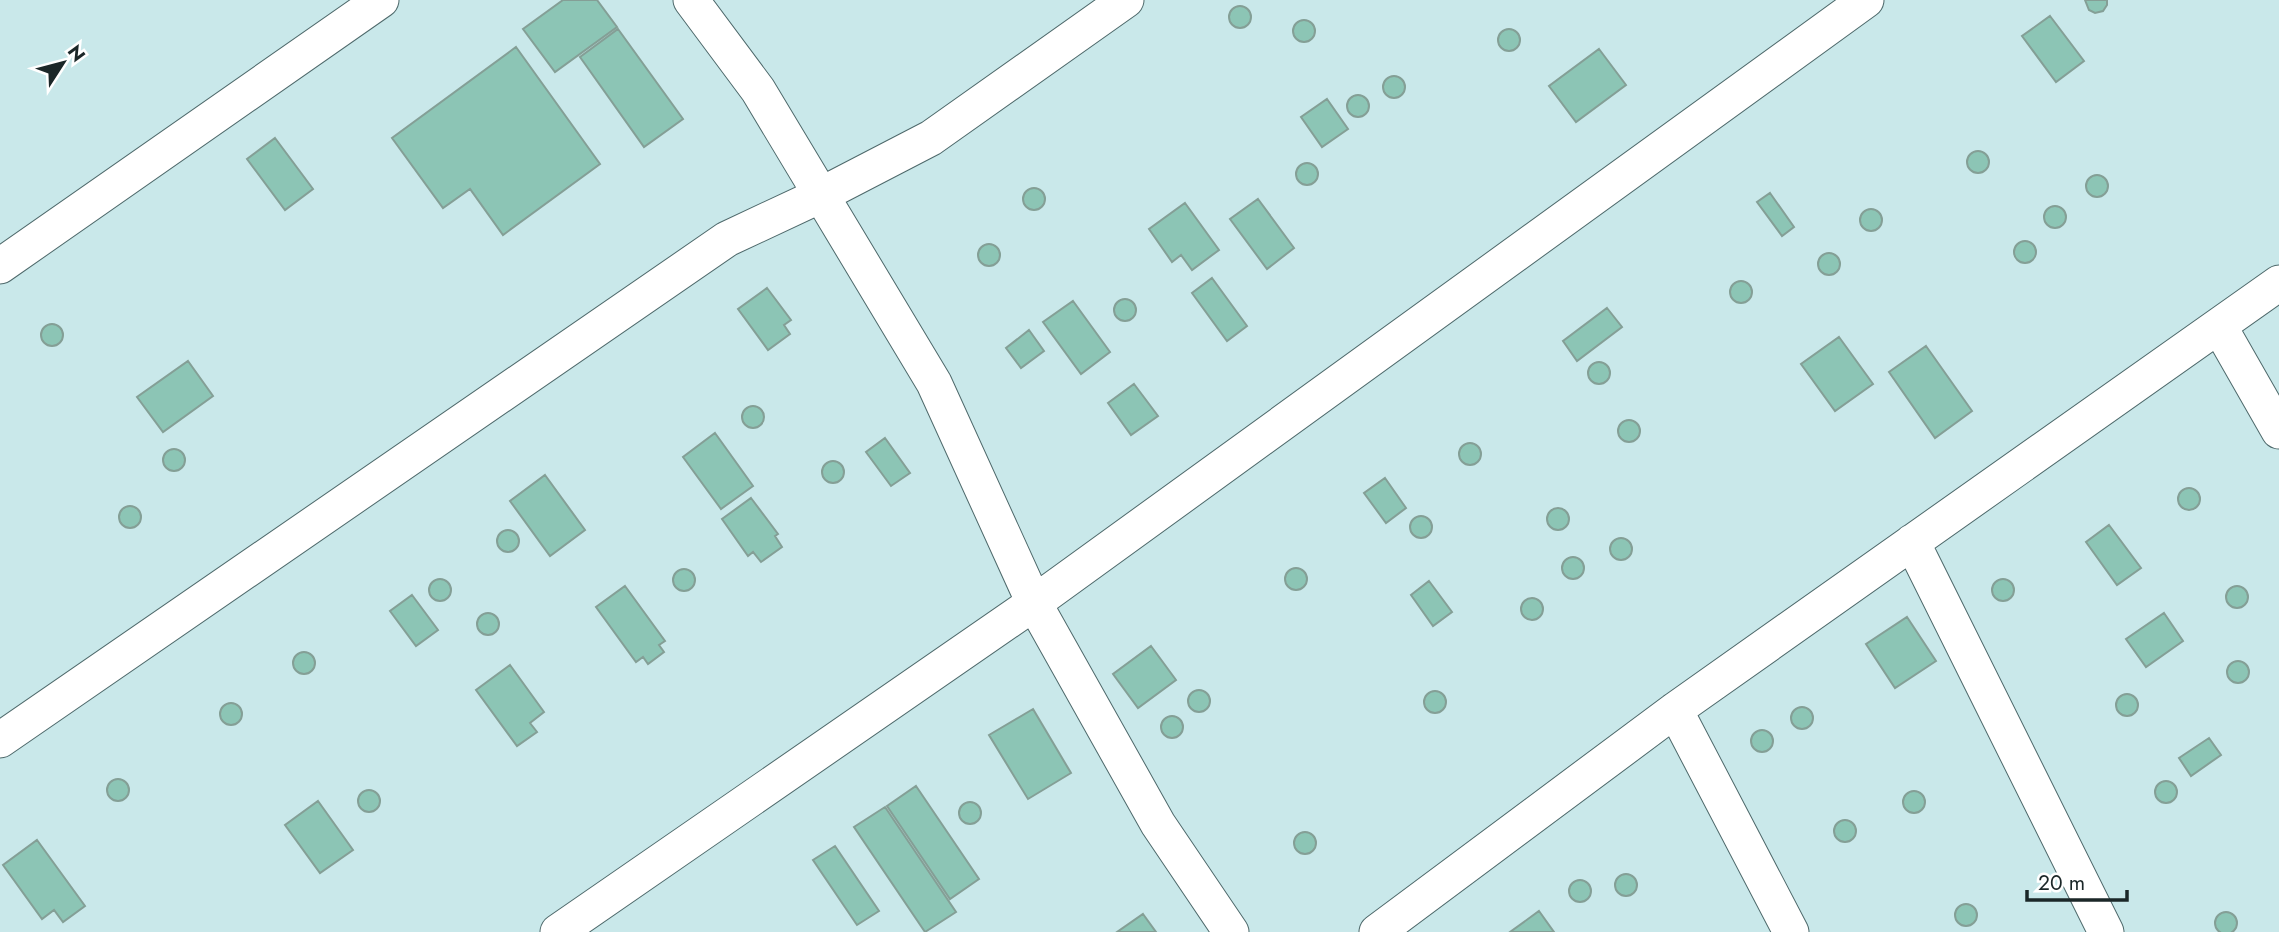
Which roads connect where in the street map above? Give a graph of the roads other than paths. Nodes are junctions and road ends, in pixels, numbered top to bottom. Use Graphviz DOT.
graph roads {
  1 [pos="381,0"];
  2 [pos="691,0"];
  3 [pos="1126,0"];
  4 [pos="1866,0"];
  5 [pos="821,195"];
  6 [pos="0,266"];
  7 [pos="2279,283"];
  8 [pos="2219,326"];
  9 [pos="2279,431"];
  10 [pos="1912,542"];
  11 [pos="1034,603"];
  12 [pos="1675,710"];
  13 [pos="0,740"];
  14 [pos="558,932"];
  15 [pos="1231,932"];
  16 [pos="1377,932"];
  17 [pos="1791,932"];
  18 [pos="2106,932"];
  1 -- 6 [label="street"];
  2 -- 5 [label="street"];
  3 -- 5 [label="street"];
  4 -- 11 [label="street"];
  5 -- 11 [label="street"];
  5 -- 13 [label="street"];
  7 -- 8 [label="street"];
  8 -- 9 [label="street"];
  8 -- 10 [label="street"];
  10 -- 12 [label="street"];
  10 -- 18 [label="street"];
  11 -- 14 [label="street"];
  11 -- 15 [label="street"];
  12 -- 16 [label="street"];
  12 -- 17 [label="street"];
}
